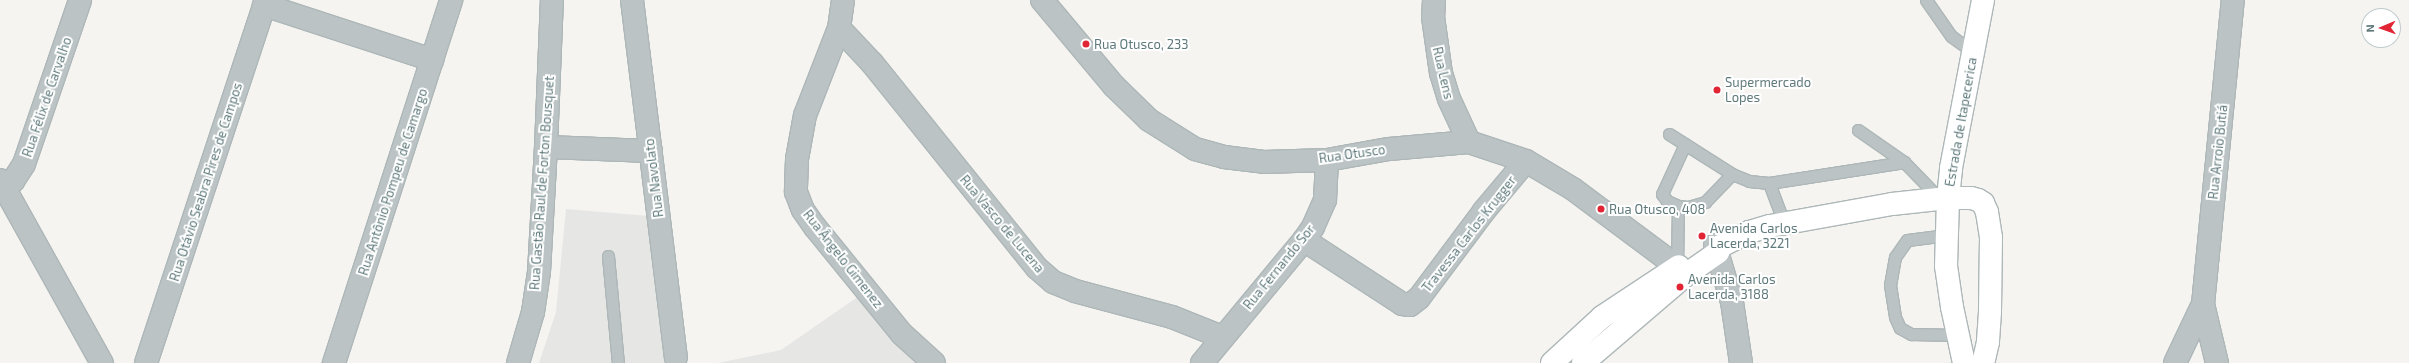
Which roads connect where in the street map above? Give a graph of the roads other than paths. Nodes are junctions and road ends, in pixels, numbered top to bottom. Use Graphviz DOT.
graph roads {
  1 [pos="80,0"];
  2 [pos="451,0"];
  3 [pos="552,0"];
  4 [pos="632,0"];
  5 [pos="842,0"];
  6 [pos="1434,0"];
  7 [pos="1926,0"];
  8 [pos="1983,0"];
  9 [pos="2233,0"];
  10 [pos="1043,1"];
  11 [pos="265,3"];
  12 [pos="839,28"];
  13 [pos="1972,52"];
  14 [pos="432,60"];
  15 [pos="1858,130"];
  16 [pos="1669,134"];
  17 [pos="1469,142"];
  18 [pos="1685,144"];
  19 [pos="546,147"];
  20 [pos="651,151"];
  21 [pos="1327,160"];
  22 [pos="1526,161"];
  23 [pos="1904,162"];
  24 [pos="1732,174"];
  25 [pos="1769,183"];
  26 [pos="3,184"];
  27 [pos="1944,199"];
  28 [pos="1678,206"];
  29 [pos="1784,223"];
  30 [pos="1947,235"];
  31 [pos="1304,240"];
  32 [pos="1718,248"];
  33 [pos="608,256"];
  34 [pos="1682,270"];
  35 [pos="2203,304"];
  36 [pos="1958,335"];
  37 [pos="1222,337"];
  38 [pos="676,357"];
  39 [pos="102,363"];
  40 [pos="146,363"];
  41 [pos="334,363"];
  42 [pos="518,363"];
  43 [pos="618,363"];
  44 [pos="934,363"];
  45 [pos="1202,363"];
  46 [pos="1552,363"];
  47 [pos="1583,363"];
  48 [pos="1741,363"];
  49 [pos="1964,363"];
  50 [pos="1983,363"];
  51 [pos="2175,363"];
  52 [pos="2217,363"];
  1 -- 26 [label="street, Rua Félix de Carvalho"];
  2 -- 14 [label="street, Rua Antônio Pompeu de Camargo"];
  3 -- 19 [label="street, Rua Gastão Raul de Forton Bousquet"];
  4 -- 20 [label="street, Rua Navolato"];
  5 -- 12 [label="street, Rua Ângelo Gimenez"];
  6 -- 17 [label="street, Rua Lens"];
  7 -- 13 [label="lane"];
  8 -- 13 [label="main road, Estrada de Itapecerica"];
  9 -- 35 [label="street, Rua Arroio Butiá"];
  10 -- 21 [label="street, Rua Otusco"];
  11 -- 14 [label="street"];
  11 -- 40 [label="street, Rua Otávio Seabra Pires de Campos"];
  12 -- 37 [label="street, Rua Vasco de Lucena"];
  12 -- 44 [label="street, Rua Ângelo Gimenez"];
  13 -- 27 [label="main road, Estrada de Itapecerica"];
  14 -- 41 [label="street, Rua Antônio Pompeu de Camargo"];
  15 -- 23 [label="lane"];
  16 -- 18 [label="lane"];
  17 -- 21 [label="street, Rua Otusco"];
  17 -- 22 [label="street, Rua Otusco"];
  18 -- 24 [label="lane"];
  18 -- 28 [label="lane"];
  19 -- 20 [label="street"];
  19 -- 42 [label="street, Rua Gastão Raul de Forton Bousquet"];
  20 -- 38 [label="street, Rua Navolato"];
  21 -- 31 [label="street, Rua Fernando Sor"];
  22 -- 31 [label="street, Travessa Carlos Krugger"];
  22 -- 34 [label="street, Rua Otusco"];
  23 -- 25 [label="lane"];
  23 -- 27 [label="lane"];
  24 -- 25 [label="lane"];
  24 -- 28 [label="lane"];
  25 -- 29 [label="lane"];
  26 -- 39 [label="street"];
  27 -- 29 [label="main road"];
  27 -- 30 [label="main road, Estrada de Itapecerica"];
  27 -- 50 [label="main road"];
  28 -- 34 [label="lane"];
  29 -- 32 [label="main road"];
  30 -- 36 [label="main road, Estrada de Itapecerica"];
  30 -- 36 [label="lane"];
  31 -- 37 [label="street, Rua Fernando Sor"];
  32 -- 34 [label="main road"];
  32 -- 48 [label="street"];
  33 -- 43 [label="lane"];
  34 -- 46 [label="main road"];
  34 -- 47 [label="main road"];
  35 -- 51 [label="street, Rua Arroio Butiá"];
  35 -- 52 [label="street, Rua Arroio Butiá"];
  36 -- 49 [label="main road, Estrada de Itapecerica"];
  37 -- 45 [label="street, Rua Fernando Sor"];
}
